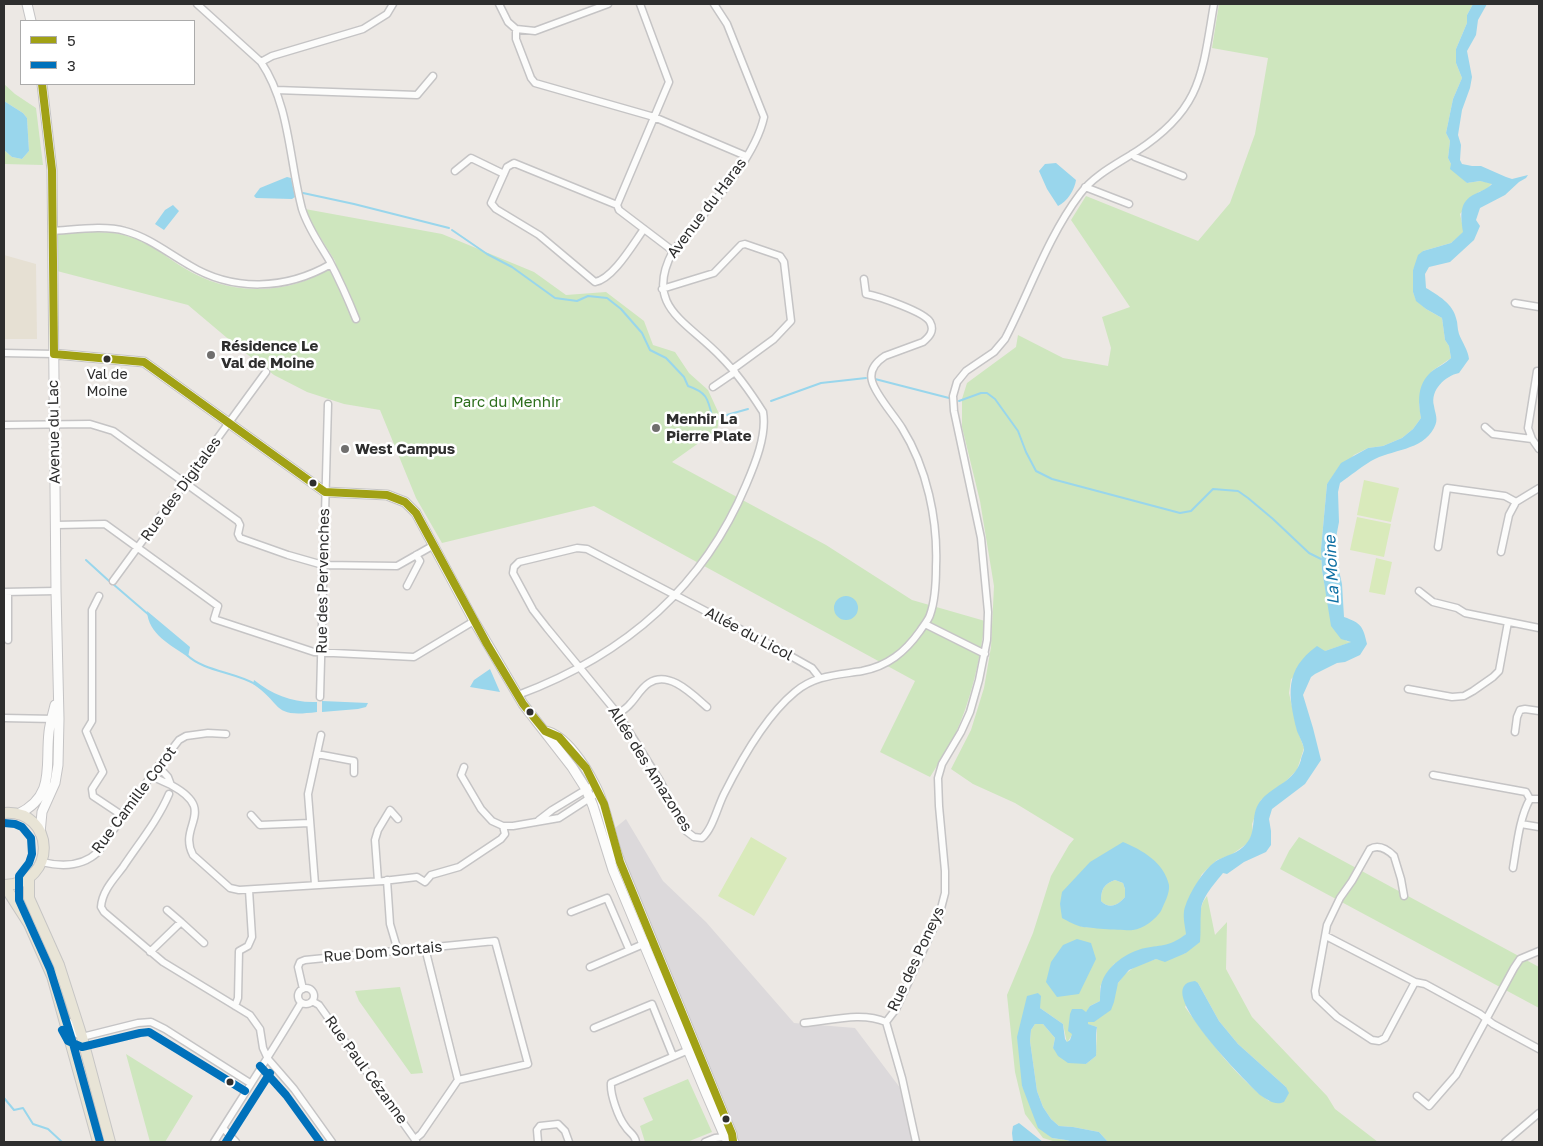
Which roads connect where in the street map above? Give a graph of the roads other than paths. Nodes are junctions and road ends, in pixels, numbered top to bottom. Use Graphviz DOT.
graph roads {
  1 [pos="27,4"];
  2 [pos="197,4"];
  3 [pos="393,4"];
  4 [pos="499,4"];
  5 [pos="608,4"];
  6 [pos="640,4"];
  7 [pos="714,4"];
  8 [pos="1214,4"];
  9 [pos="31,20"];
  10 [pos="516,29"];
  11 [pos="261,62"];
  12 [pos="433,76"];
  13 [pos="42,85"];
  14 [pos="276,90"];
  15 [pos="654,117"];
  16 [pos="1132,154"];
  17 [pos="746,156"];
  18 [pos="455,171"];
  19 [pos="504,174"];
  20 [pos="1183,176"];
  21 [pos="1085,187"];
  22 [pos="1129,204"];
  23 [pos="617,205"];
  24 [pos="644,229"];
  25 [pos="52,231"];
  26 [pos="673,251"];
  27 [pos="331,264"];
  28 [pos="864,279"];
  29 [pos="662,289"];
  30 [pos="1515,303"];
  31 [pos="1539,307"];
  32 [pos="356,319"];
  33 [pos="4,353"];
  34 [pos="54,354"];
  35 [pos="734,371"];
  36 [pos="1537,371"];
  37 [pos="266,372"];
  38 [pos="713,387"];
  39 [pos="328,404"];
  40 [pos="229,423"];
  41 [pos="55,424"];
  42 [pos="4,425"];
  43 [pos="1485,427"];
  44 [pos="1532,439"];
  45 [pos="1539,449"];
  46 [pos="185,483"];
  47 [pos="1539,488"];
  48 [pos="325,492"];
  49 [pos="1516,502"];
  50 [pos="56,526"];
  51 [pos="434,545"];
  52 [pos="1438,546"];
  53 [pos="138,548"];
  54 [pos="1501,552"];
  55 [pos="416,555"];
  56 [pos="323,564"];
  57 [pos="113,581"];
  58 [pos="407,586"];
  59 [pos="56,591"];
  60 [pos="1419,591"];
  61 [pos="6,592"];
  62 [pos="99,596"];
  63 [pos="676,596"];
  64 [pos="474,622"];
  65 [pos="1508,622"];
  66 [pos="925,624"];
  67 [pos="1539,628"];
  68 [pos="8,640"];
  69 [pos="322,653"];
  70 [pos="985,654"];
  71 [pos="579,667"];
  72 [pos="820,677"];
  73 [pos="1408,689"];
  74 [pos="518,695"];
  75 [pos="320,697"];
  76 [pos="707,707"];
  77 [pos="1539,712"];
  78 [pos="618,714"];
  79 [pos="4,718"];
  80 [pos="55,719"];
  81 [pos="545,731"];
  82 [pos="1515,732"];
  83 [pos="226,734"];
  84 [pos="321,735"];
  85 [pos="317,754"];
  86 [pos="158,766"];
  87 [pos="464,767"];
  88 [pos="354,773"];
  89 [pos="1433,775"];
  90 [pos="151,776"];
  91 [pos="171,785"];
  92 [pos="597,788"];
  93 [pos="586,789"];
  94 [pos="169,794"];
  95 [pos="590,798"];
  96 [pos="1530,799"];
  97 [pos="1539,799"];
  98 [pos="4,813"];
  99 [pos="18,814"];
  100 [pos="252,814"];
  101 [pos="123,816"];
  102 [pos="398,820"];
  103 [pos="537,822"];
  104 [pos="310,823"];
  105 [pos="1521,824"];
  106 [pos="503,826"];
  107 [pos="1539,827"];
  108 [pos="40,833"];
  109 [pos="42,862"];
  110 [pos="1514,868"];
  111 [pos="30,878"];
  112 [pos="387,880"];
  113 [pos="378,881"];
  114 [pos="314,884"];
  115 [pos="4,885"];
  116 [pos="249,890"];
  117 [pos="1404,896"];
  118 [pos="167,910"];
  119 [pos="571,912"];
  120 [pos="181,922"];
  121 [pos="1326,936"];
  122 [pos="204,942"];
  123 [pos="648,942"];
  124 [pos="425,948"];
  125 [pos="629,949"];
  126 [pos="398,950"];
  127 [pos="1539,951"];
  128 [pos="150,952"];
  129 [pos="590,967"];
  130 [pos="52,976"];
  131 [pos="1415,982"];
  132 [pos="302,989"];
  133 [pos="312,1001"];
  134 [pos="301,1002"];
  135 [pos="235,1006"];
  136 [pos="1486,1020"];
  137 [pos="886,1022"];
  138 [pos="804,1023"];
  139 [pos="594,1028"];
  140 [pos="82,1037"];
  141 [pos="692,1048"];
  142 [pos="1539,1049"];
  143 [pos="673,1056"];
  144 [pos="268,1059"];
  145 [pos="458,1080"];
  146 [pos="250,1083"];
  147 [pos="1417,1096"];
  148 [pos="1539,1113"];
  149 [pos="223,1128"];
  150 [pos="416,1140"];
  151 [pos="731,1140"];
  152 [pos="98,1142"];
  153 [pos="110,1142"];
  154 [pos="214,1142"];
  155 [pos="236,1142"];
  156 [pos="332,1142"];
  157 [pos="538,1142"];
  158 [pos="569,1142"];
  159 [pos="636,1142"];
  160 [pos="705,1142"];
  161 [pos="916,1142"];
  162 [pos="1505,1142"];
  1 -- 9 [label="street"];
  2 -- 11 [label="street"];
  3 -- 11 [label="street"];
  4 -- 10 [label="street"];
  5 -- 10 [label="street"];
  6 -- 15 [label="street"];
  7 -- 17 [label="street, Avenue du Haras"];
  8 -- 16 [label="street"];
  10 -- 15 [label="street"];
  11 -- 14 [label="street"];
  12 -- 14 [label="street"];
  13 -- 25 [label="street, Avenue du Lac"];
  14 -- 27 [label="street"];
  15 -- 17 [label="street"];
  15 -- 23 [label="street"];
  16 -- 20 [label="street"];
  16 -- 21 [label="street"];
  17 -- 26 [label="street, Avenue du Haras"];
  18 -- 19 [label="street"];
  19 -- 23 [label="street"];
  19 -- 24 [label="street"];
  21 -- 22 [label="street"];
  21 -- 70 [label="street, Rue des Poneys"];
  23 -- 24 [label="street"];
  24 -- 26 [label="street"];
  25 -- 27 [label="street"];
  25 -- 34 [label="street, Avenue du Lac"];
  26 -- 29 [label="street, Avenue du Haras"];
  27 -- 32 [label="street"];
  28 -- 66 [label="street"];
  29 -- 35 [label="street"];
  29 -- 35 [label="street"];
  30 -- 31 [label="street"];
  33 -- 34 [label="street"];
  34 -- 40 [label="street"];
  34 -- 41 [label="street, Avenue du Lac"];
  35 -- 38 [label="street"];
  35 -- 63 [label="street"];
  36 -- 44 [label="street"];
  37 -- 40 [label="street, Rue des Digitales"];
  39 -- 48 [label="street, Rue des Pervenches"];
  40 -- 46 [label="street, Rue des Digitales"];
  40 -- 48 [label="street"];
  41 -- 42 [label="street"];
  41 -- 46 [label="street"];
  41 -- 50 [label="street, Avenue du Lac"];
  43 -- 44 [label="street"];
  44 -- 45 [label="street"];
  46 -- 53 [label="street, Rue des Digitales"];
  46 -- 56 [label="street"];
  47 -- 49 [label="street"];
  48 -- 51 [label="street"];
  48 -- 56 [label="street, Rue des Pervenches"];
  49 -- 52 [label="street"];
  49 -- 54 [label="street"];
  50 -- 53 [label="street"];
  50 -- 59 [label="street, Avenue du Lac"];
  51 -- 55 [label="street"];
  51 -- 64 [label="street"];
  53 -- 57 [label="street, Rue des Digitales"];
  53 -- 69 [label="street"];
  55 -- 56 [label="street"];
  55 -- 58 [label="street"];
  56 -- 69 [label="street, Rue des Pervenches"];
  59 -- 61 [label="street"];
  59 -- 80 [label="street, Avenue du Lac"];
  60 -- 65 [label="street"];
  61 -- 68 [label="street"];
  62 -- 101 [label="street"];
  63 -- 71 [label="street"];
  63 -- 71 [label="street, Allée du Licol"];
  63 -- 72 [label="street, Allée du Licol"];
  64 -- 69 [label="street"];
  64 -- 74 [label="street"];
  65 -- 67 [label="street"];
  65 -- 73 [label="street"];
  66 -- 70 [label="street"];
  66 -- 72 [label="street, Allée des Amazones"];
  69 -- 75 [label="street, Rue des Pervenches"];
  70 -- 137 [label="street, Rue des Poneys"];
  71 -- 74 [label="street"];
  71 -- 78 [label="street, Allée des Amazones"];
  72 -- 78 [label="street, Allée des Amazones"];
  74 -- 81 [label="street"];
  76 -- 78 [label="street"];
  77 -- 82 [label="street"];
  79 -- 80 [label="street"];
  80 -- 99 [label="street, Avenue du Lac"];
  80 -- 108 [label="street, Avenue du Lac"];
  81 -- 92 [label="street"];
  81 -- 93 [label="street"];
  83 -- 86 [label="street, Rue Camille Corot"];
  84 -- 85 [label="street"];
  85 -- 88 [label="street"];
  85 -- 104 [label="street"];
  86 -- 90 [label="street, Rue Camille Corot"];
  86 -- 91 [label="street"];
  87 -- 106 [label="street"];
  89 -- 96 [label="street"];
  90 -- 91 [label="street"];
  90 -- 101 [label="street, Rue Camille Corot"];
  91 -- 116 [label="street"];
  92 -- 93 [label="street"];
  92 -- 95 [label="street"];
  92 -- 123 [label="street"];
  93 -- 95 [label="street"];
  93 -- 103 [label="street"];
  94 -- 128 [label="street"];
  95 -- 103 [label="street"];
  95 -- 123 [label="street"];
  96 -- 97 [label="street"];
  96 -- 105 [label="street"];
  98 -- 99 [label="main road"];
  99 -- 108 [label="main road"];
  100 -- 104 [label="street"];
  101 -- 109 [label="street, Rue Camille Corot"];
  102 -- 113 [label="street"];
  103 -- 106 [label="street"];
  104 -- 114 [label="street"];
  105 -- 107 [label="street"];
  105 -- 110 [label="street"];
  106 -- 112 [label="street"];
  108 -- 109 [label="main road"];
  109 -- 111 [label="main road"];
  111 -- 115 [label="main road"];
  111 -- 140 [label="main road"];
  112 -- 113 [label="street"];
  112 -- 126 [label="street"];
  113 -- 114 [label="street"];
  114 -- 116 [label="street"];
  115 -- 130 [label="main road"];
  116 -- 135 [label="street"];
  117 -- 121 [label="street"];
  118 -- 120 [label="street"];
  119 -- 125 [label="street"];
  120 -- 122 [label="street"];
  120 -- 128 [label="street"];
  121 -- 131 [label="street"];
  121 -- 131 [label="street"];
  123 -- 125 [label="street"];
  123 -- 141 [label="street"];
  124 -- 126 [label="street, Rue Dom Sortais"];
  124 -- 145 [label="street"];
  124 -- 145 [label="street, Rue Dom Sortais"];
  125 -- 129 [label="street"];
  126 -- 132 [label="street, Rue Dom Sortais"];
  127 -- 136 [label="street"];
  128 -- 135 [label="street"];
  130 -- 140 [label="street"];
  130 -- 152 [label="main road"];
  131 -- 136 [label="street"];
  132 -- 133 [label="street"];
  132 -- 134 [label="street"];
  133 -- 134 [label="street"];
  133 -- 150 [label="street, Rue Paul Cézanne"];
  134 -- 144 [label="street"];
  135 -- 144 [label="street"];
  136 -- 142 [label="street"];
  136 -- 147 [label="street"];
  137 -- 138 [label="street"];
  137 -- 161 [label="street"];
  139 -- 143 [label="street"];
  140 -- 146 [label="street"];
  140 -- 153 [label="main road"];
  141 -- 143 [label="street"];
  141 -- 151 [label="street"];
  143 -- 159 [label="street"];
  144 -- 146 [label="street"];
  144 -- 156 [label="street"];
  145 -- 150 [label="street"];
  146 -- 149 [label="street"];
  148 -- 162 [label="street"];
  149 -- 154 [label="street"];
  149 -- 155 [label="street"];
  151 -- 160 [label="street"];
  157 -- 158 [label="street"];
}
